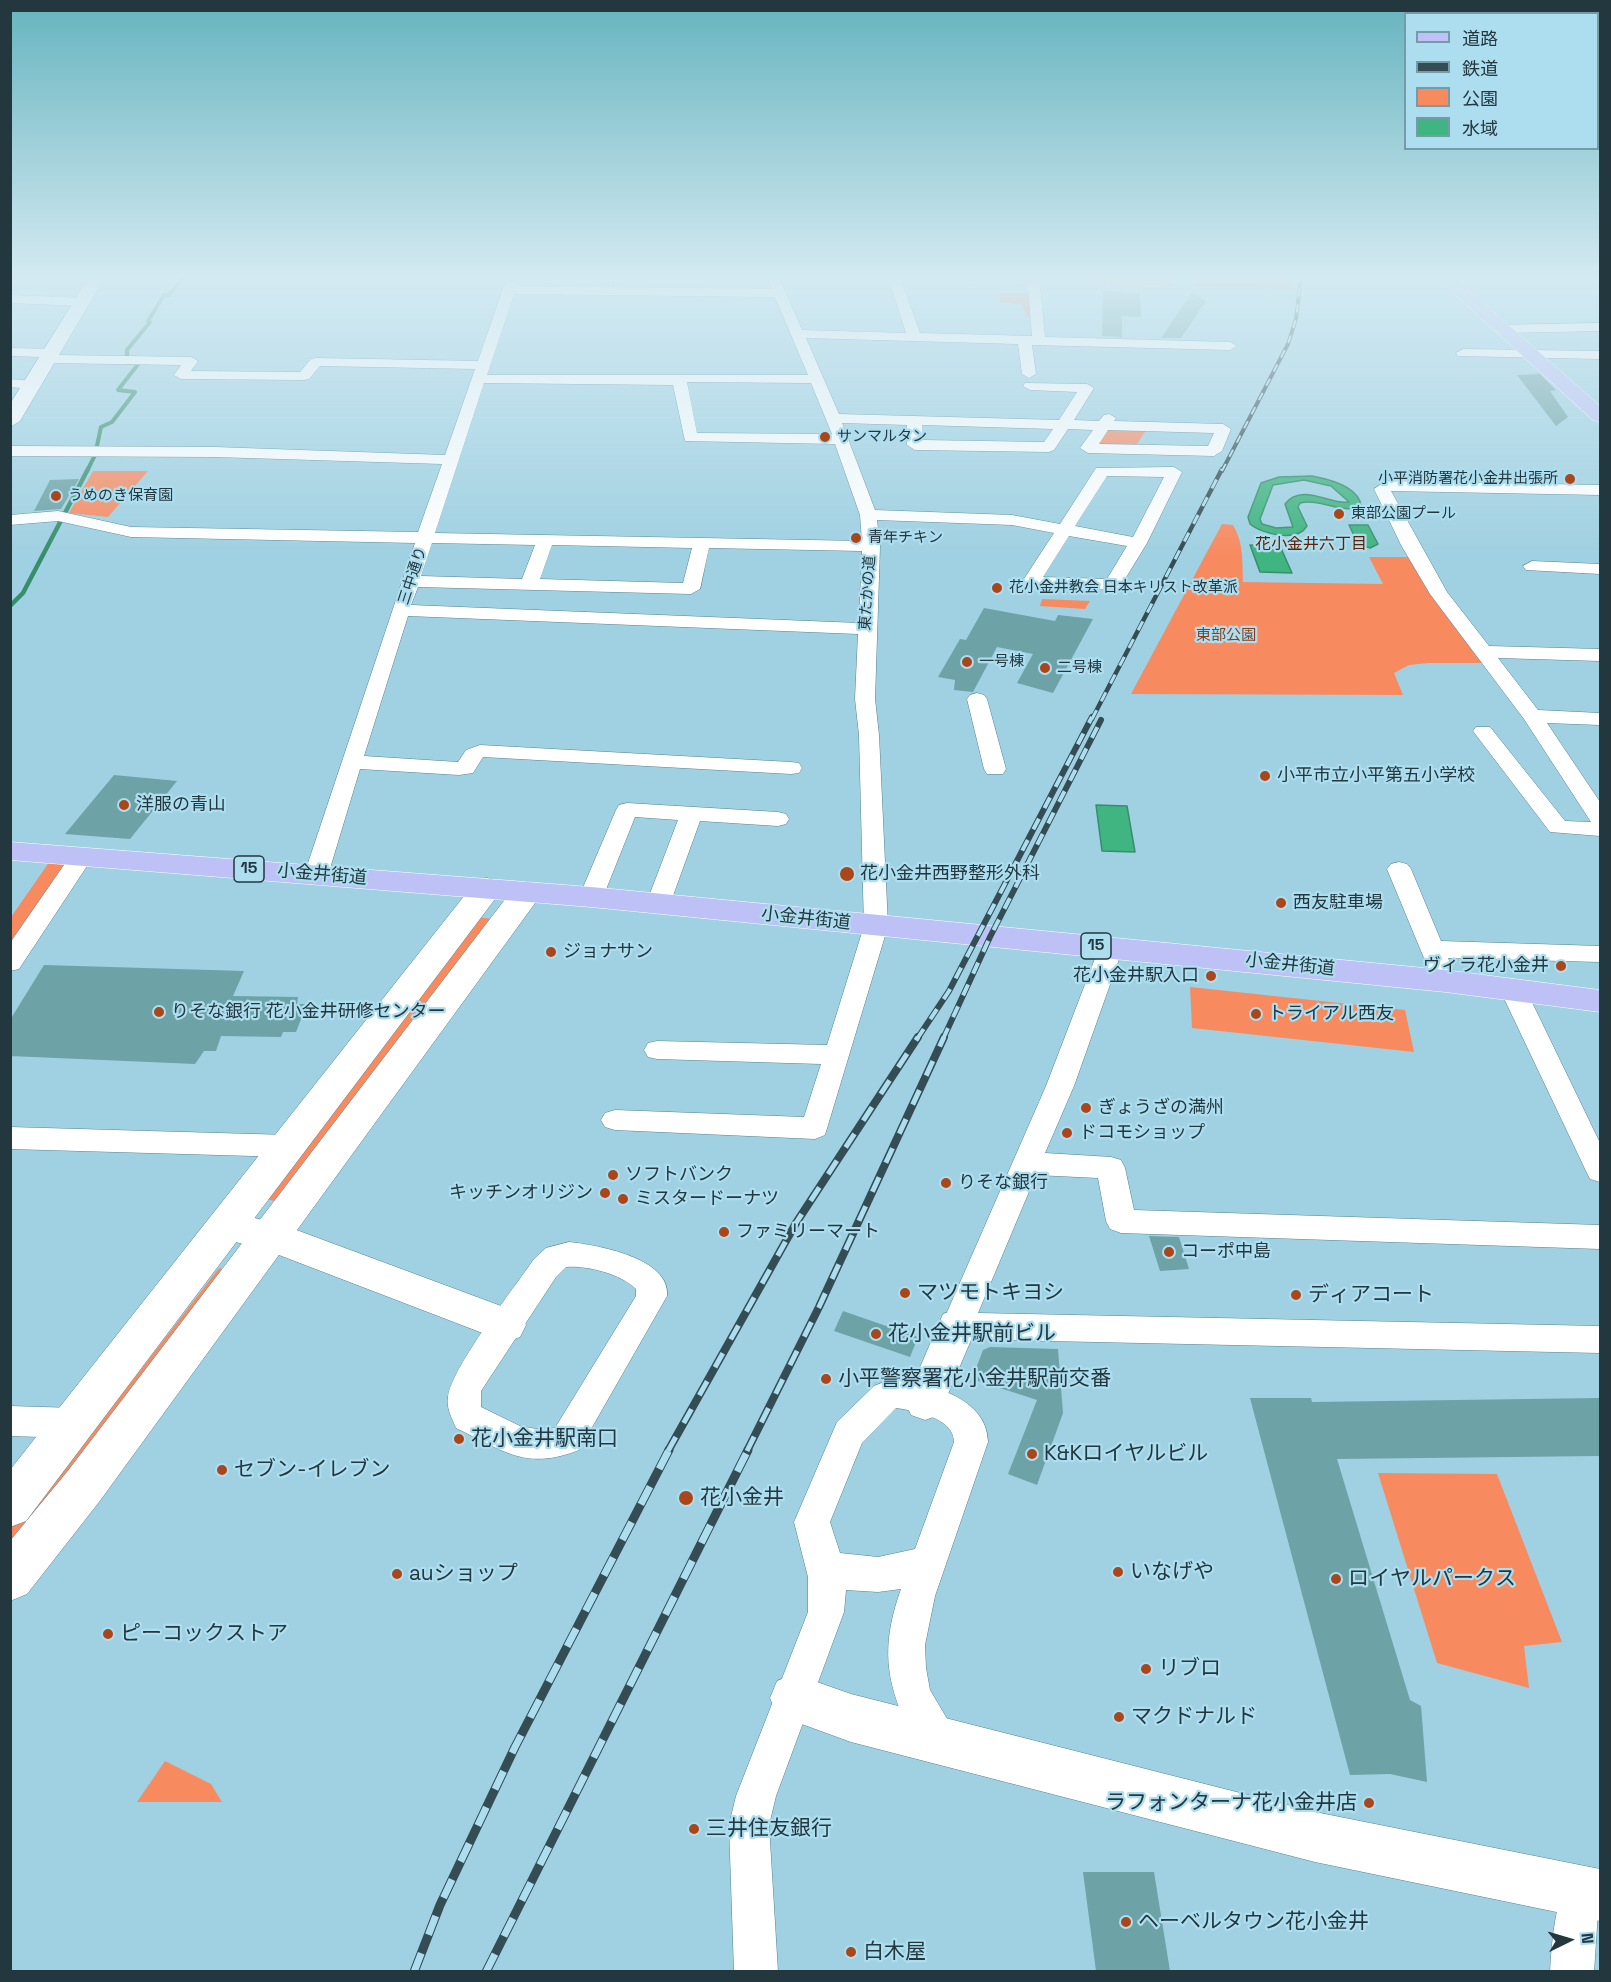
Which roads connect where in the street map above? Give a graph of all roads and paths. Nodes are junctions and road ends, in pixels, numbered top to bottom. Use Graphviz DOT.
graph roads {
  1 [pos="42,369"];
  2 [pos="185,369"];
  3 [pos="310,369"];
  4 [pos="439,369"];
  5 [pos="813,369"];
  6 [pos="1028,369"];
  7 [pos="1549,369"];
  8 [pos="480,372"];
  9 [pos="817,379"];
  10 [pos="678,381"];
  11 [pos="10,383"];
  12 [pos="32,385"];
  13 [pos="13,413"];
  14 [pos="1600,416"];
  15 [pos="833,418"];
  16 [pos="914,421"];
  17 [pos="1106,422"];
  18 [pos="1061,425"];
  19 [pos="842,439"];
  20 [pos="10,451"];
  21 [pos="451,460"];
  22 [pos="1600,490"];
  23 [pos="868,515"];
  24 [pos="10,520"];
  25 [pos="1062,530"];
  26 [pos="426,538"];
  27 [pos="546,539"];
  28 [pos="1138,543"];
  29 [pos="701,544"];
  30 [pos="871,546"];
  31 [pos="1532,566"];
  32 [pos="1600,569"];
  33 [pos="412,581"];
  34 [pos="529,584"];
  35 [pos="402,610"];
  36 [pos="866,629"];
  37 [pos="1482,652"];
  38 [pos="1600,655"];
  39 [pos="977,699"];
  40 [pos="1532,716"];
  41 [pos="1600,719"];
  42 [pos="1483,731"];
  43 [pos="351,762"];
  44 [pos="791,768"];
  45 [pos="995,769"];
  46 [pos="692,813"];
  47 [pos="1600,818"];
  48 [pos="778,819"];
  49 [pos="1600,829"];
  50 [pos="10,850"];
  51 [pos="81,856"];
  52 [pos="1399,869"];
  53 [pos="315,875"];
  54 [pos="488,888"];
  55 [pos="527,891"];
  56 [pos="591,897"];
  57 [pos="658,904"];
  58 [pos="876,926"];
  59 [pos="1111,948"];
  60 [pos="1434,949"];
  61 [pos="1600,954"];
  62 [pos="10,963"];
  63 [pos="1445,981"];
  64 [pos="1514,992"];
  65 [pos="1600,1001"];
  66 [pos="657,1050"];
  67 [pos="838,1055"];
  68 [pos="615,1120"];
  69 [pos="10,1138"];
  70 [pos="288,1146"];
  71 [pos="1026,1163"];
  72 [pos="1600,1171"];
  73 [pos="226,1226"];
  74 [pos="270,1236"];
  75 [pos="1600,1237"];
  76 [pos="506,1325"];
  77 [pos="957,1326"];
  78 [pos="1600,1340"];
  79 [pos="925,1402"];
  80 [pos="10,1421"];
  81 [pos="74,1423"];
  82 [pos="10,1506"];
  83 [pos="928,1561"];
  84 [pos="826,1568"];
  85 [pos="10,1578"];
  86 [pos="794,1698"];
  87 [pos="941,1742"];
  88 [pos="1592,1893"];
  89 [pos="756,1971"];
  90 [pos="1572,1971"];
  1 -- 12 [label="main road"];
  2 -- 3 [label="street"];
  4 -- 8 [label="street"];
  5 -- 9 [label="street, 東たかの道"];
  6 -- 18 [label="street"];
  7 -- 14 [label="main road"];
  8 -- 10 [label="street"];
  8 -- 21 [label="street, 三中通り"];
  9 -- 10 [label="street"];
  9 -- 15 [label="street, 東たかの道"];
  10 -- 19 [label="street"];
  11 -- 12 [label="street"];
  12 -- 13 [label="main road"];
  15 -- 16 [label="street"];
  15 -- 19 [label="street, 東たかの道"];
  16 -- 18 [label="street"];
  16 -- 18 [label="street"];
  17 -- 17 [label="street"];
  17 -- 18 [label="street"];
  19 -- 23 [label="street, 東たかの道"];
  20 -- 21 [label="street"];
  21 -- 26 [label="street, 三中通り"];
  22 -- 37 [label="street"];
  23 -- 25 [label="street"];
  23 -- 30 [label="street, 東たかの道"];
  24 -- 26 [label="street"];
  25 -- 28 [label="street"];
  25 -- 28 [label="street"];
  25 -- 28 [label="street"];
  26 -- 27 [label="street"];
  26 -- 33 [label="street, 三中通り"];
  27 -- 29 [label="street"];
  27 -- 34 [label="street"];
  29 -- 30 [label="street"];
  29 -- 34 [label="street"];
  30 -- 36 [label="street, 東たかの道"];
  31 -- 32 [label="street"];
  33 -- 34 [label="street"];
  33 -- 35 [label="street, 三中通り"];
  35 -- 36 [label="street"];
  35 -- 43 [label="street, 三中通り"];
  36 -- 58 [label="street, 東たかの道"];
  37 -- 38 [label="street"];
  37 -- 40 [label="street"];
  39 -- 45 [label="street"];
  40 -- 41 [label="street"];
  40 -- 47 [label="street"];
  42 -- 49 [label="street"];
  43 -- 44 [label="street"];
  43 -- 53 [label="street, 三中通り"];
  46 -- 48 [label="street"];
  46 -- 56 [label="street"];
  46 -- 57 [label="street"];
  50 -- 51 [label="main road, 小金井街道 / 15"];
  51 -- 53 [label="main road, 小金井街道 / 15"];
  51 -- 62 [label="street"];
  52 -- 60 [label="street"];
  53 -- 54 [label="main road, 小金井街道 / 15"];
  54 -- 55 [label="main road, 小金井街道 / 15"];
  54 -- 70 [label="main road"];
  55 -- 56 [label="main road, 小金井街道 / 15"];
  55 -- 74 [label="main road"];
  56 -- 57 [label="main road, 小金井街道 / 15"];
  57 -- 58 [label="main road, 小金井街道 / 15"];
  58 -- 59 [label="main road, 小金井街道 / 15"];
  58 -- 67 [label="street, 東たかの道"];
  59 -- 63 [label="main road, 小金井街道 / 15"];
  59 -- 71 [label="street"];
  60 -- 61 [label="street"];
  60 -- 63 [label="street"];
  63 -- 64 [label="main road, 小金井街道 / 15"];
  64 -- 65 [label="main road, 小金井街道 / 15"];
  64 -- 72 [label="street"];
  66 -- 67 [label="street"];
  67 -- 68 [label="street, 東たかの道"];
  69 -- 70 [label="street"];
  70 -- 73 [label="main road"];
  71 -- 75 [label="street"];
  71 -- 77 [label="street"];
  73 -- 74 [label="street"];
  73 -- 81 [label="main road"];
  74 -- 76 [label="street"];
  74 -- 85 [label="main road"];
  76 -- 76 [label="street"];
  77 -- 78 [label="street"];
  77 -- 79 [label="street"];
  79 -- 83 [label="street"];
  79 -- 84 [label="street"];
  80 -- 81 [label="street"];
  81 -- 82 [label="main road"];
  83 -- 84 [label="street"];
  83 -- 87 [label="street"];
  84 -- 86 [label="street"];
  86 -- 87 [label="street"];
  86 -- 89 [label="street"];
  87 -- 88 [label="street"];
  88 -- 90 [label="street"];
}
